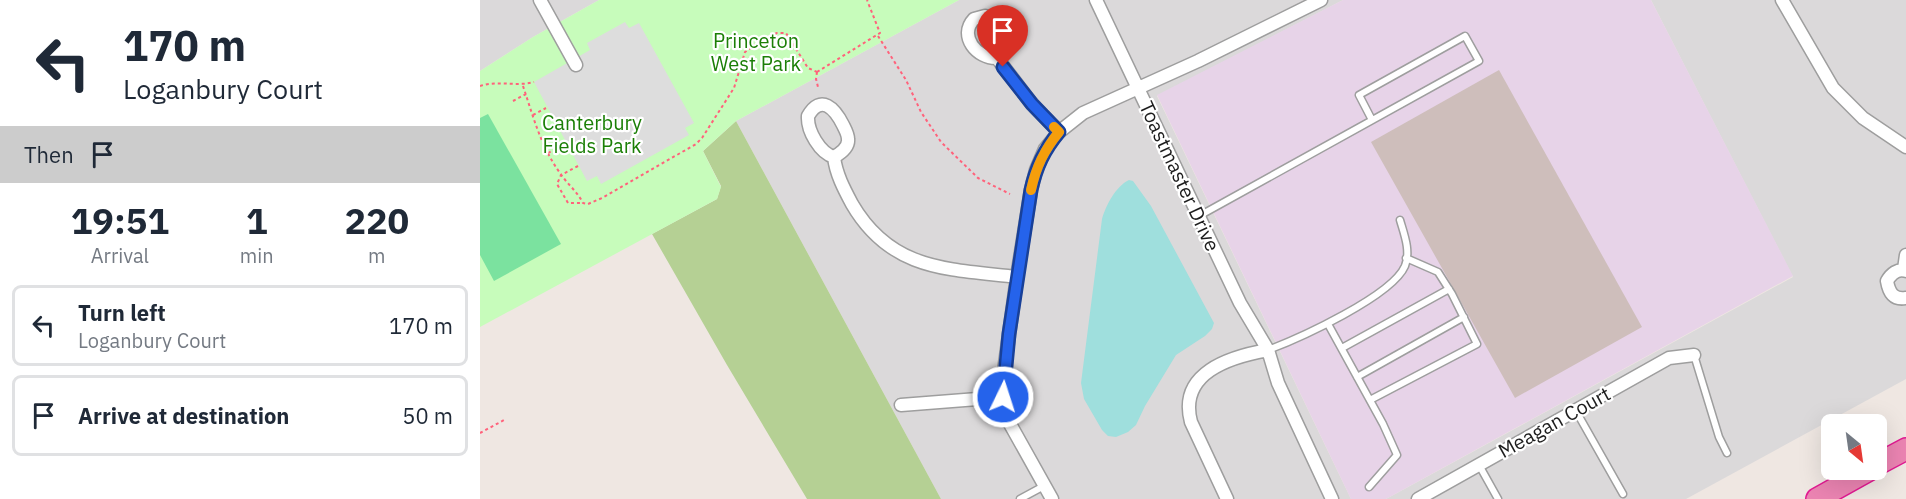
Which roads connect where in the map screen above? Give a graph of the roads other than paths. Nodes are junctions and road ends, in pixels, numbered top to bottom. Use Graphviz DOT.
graph roads {
  1 [pos="540,0"];
  2 [pos="1096,0"];
  3 [pos="1321,0"];
  4 [pos="1782,0"];
  5 [pos="998,58"];
  6 [pos="576,65"];
  7 [pos="1138,89"];
  8 [pos="1372,120"];
  9 [pos="1059,132"];
  10 [pos="1906,147"];
  11 [pos="834,157"];
  12 [pos="1199,216"];
  13 [pos="1400,220"];
  14 [pos="1906,255"];
  15 [pos="1406,258"];
  16 [pos="1905,270"];
  17 [pos="1017,277"];
  18 [pos="1449,289"];
  19 [pos="1906,298"];
  20 [pos="1464,317"];
  21 [pos="1328,324"];
  22 [pos="1342,348"];
  23 [pos="1268,350"];
  24 [pos="1694,355"];
  25 [pos="1357,377"];
  26 [pos="1003,397"];
  27 [pos="1370,400"];
  28 [pos="901,405"];
  29 [pos="1575,410"];
  30 [pos="1906,449"];
  31 [pos="1727,453"];
  32 [pos="1887,459"];
  33 [pos="1479,465"];
  34 [pos="1851,480"];
  35 [pos="1044,486"];
  36 [pos="1370,487"];
  37 [pos="1623,494"];
  38 [pos="1020,499"];
  39 [pos="1052,499"];
  40 [pos="1227,499"];
  41 [pos="1332,499"];
  42 [pos="1418,499"];
  43 [pos="1498,499"];
  44 [pos="1817,499"];
  1 -- 6 [label="street"];
  2 -- 7 [label="street, Toastmaster Drive"];
  3 -- 7 [label="street"];
  4 -- 10 [label="street"];
  5 -- 9 [label="street"];
  7 -- 9 [label="street"];
  7 -- 12 [label="street, Toastmaster Drive"];
  8 -- 8 [label="lane"];
  8 -- 12 [label="lane"];
  9 -- 17 [label="street"];
  11 -- 17 [label="street"];
  12 -- 23 [label="street, Toastmaster Drive"];
  13 -- 15 [label="lane"];
  14 -- 16 [label="street"];
  15 -- 18 [label="lane"];
  15 -- 21 [label="lane"];
  16 -- 19 [label="street"];
  17 -- 26 [label="street"];
  18 -- 20 [label="lane"];
  18 -- 22 [label="lane"];
  20 -- 25 [label="lane"];
  20 -- 27 [label="lane"];
  21 -- 22 [label="lane"];
  21 -- 23 [label="lane"];
  22 -- 25 [label="lane"];
  23 -- 40 [label="street"];
  23 -- 41 [label="street"];
  24 -- 29 [label="street, Meagan Court"];
  24 -- 31 [label="lane"];
  25 -- 27 [label="lane"];
  26 -- 28 [label="street"];
  26 -- 35 [label="street"];
  27 -- 36 [label="lane"];
  29 -- 33 [label="street, Meagan Court"];
  29 -- 37 [label="lane"];
  30 -- 32 [label="highway"];
  33 -- 42 [label="street, Meagan Court"];
  33 -- 43 [label="lane"];
  34 -- 44 [label="highway"];
  35 -- 38 [label="lane"];
  35 -- 39 [label="street"];
}
